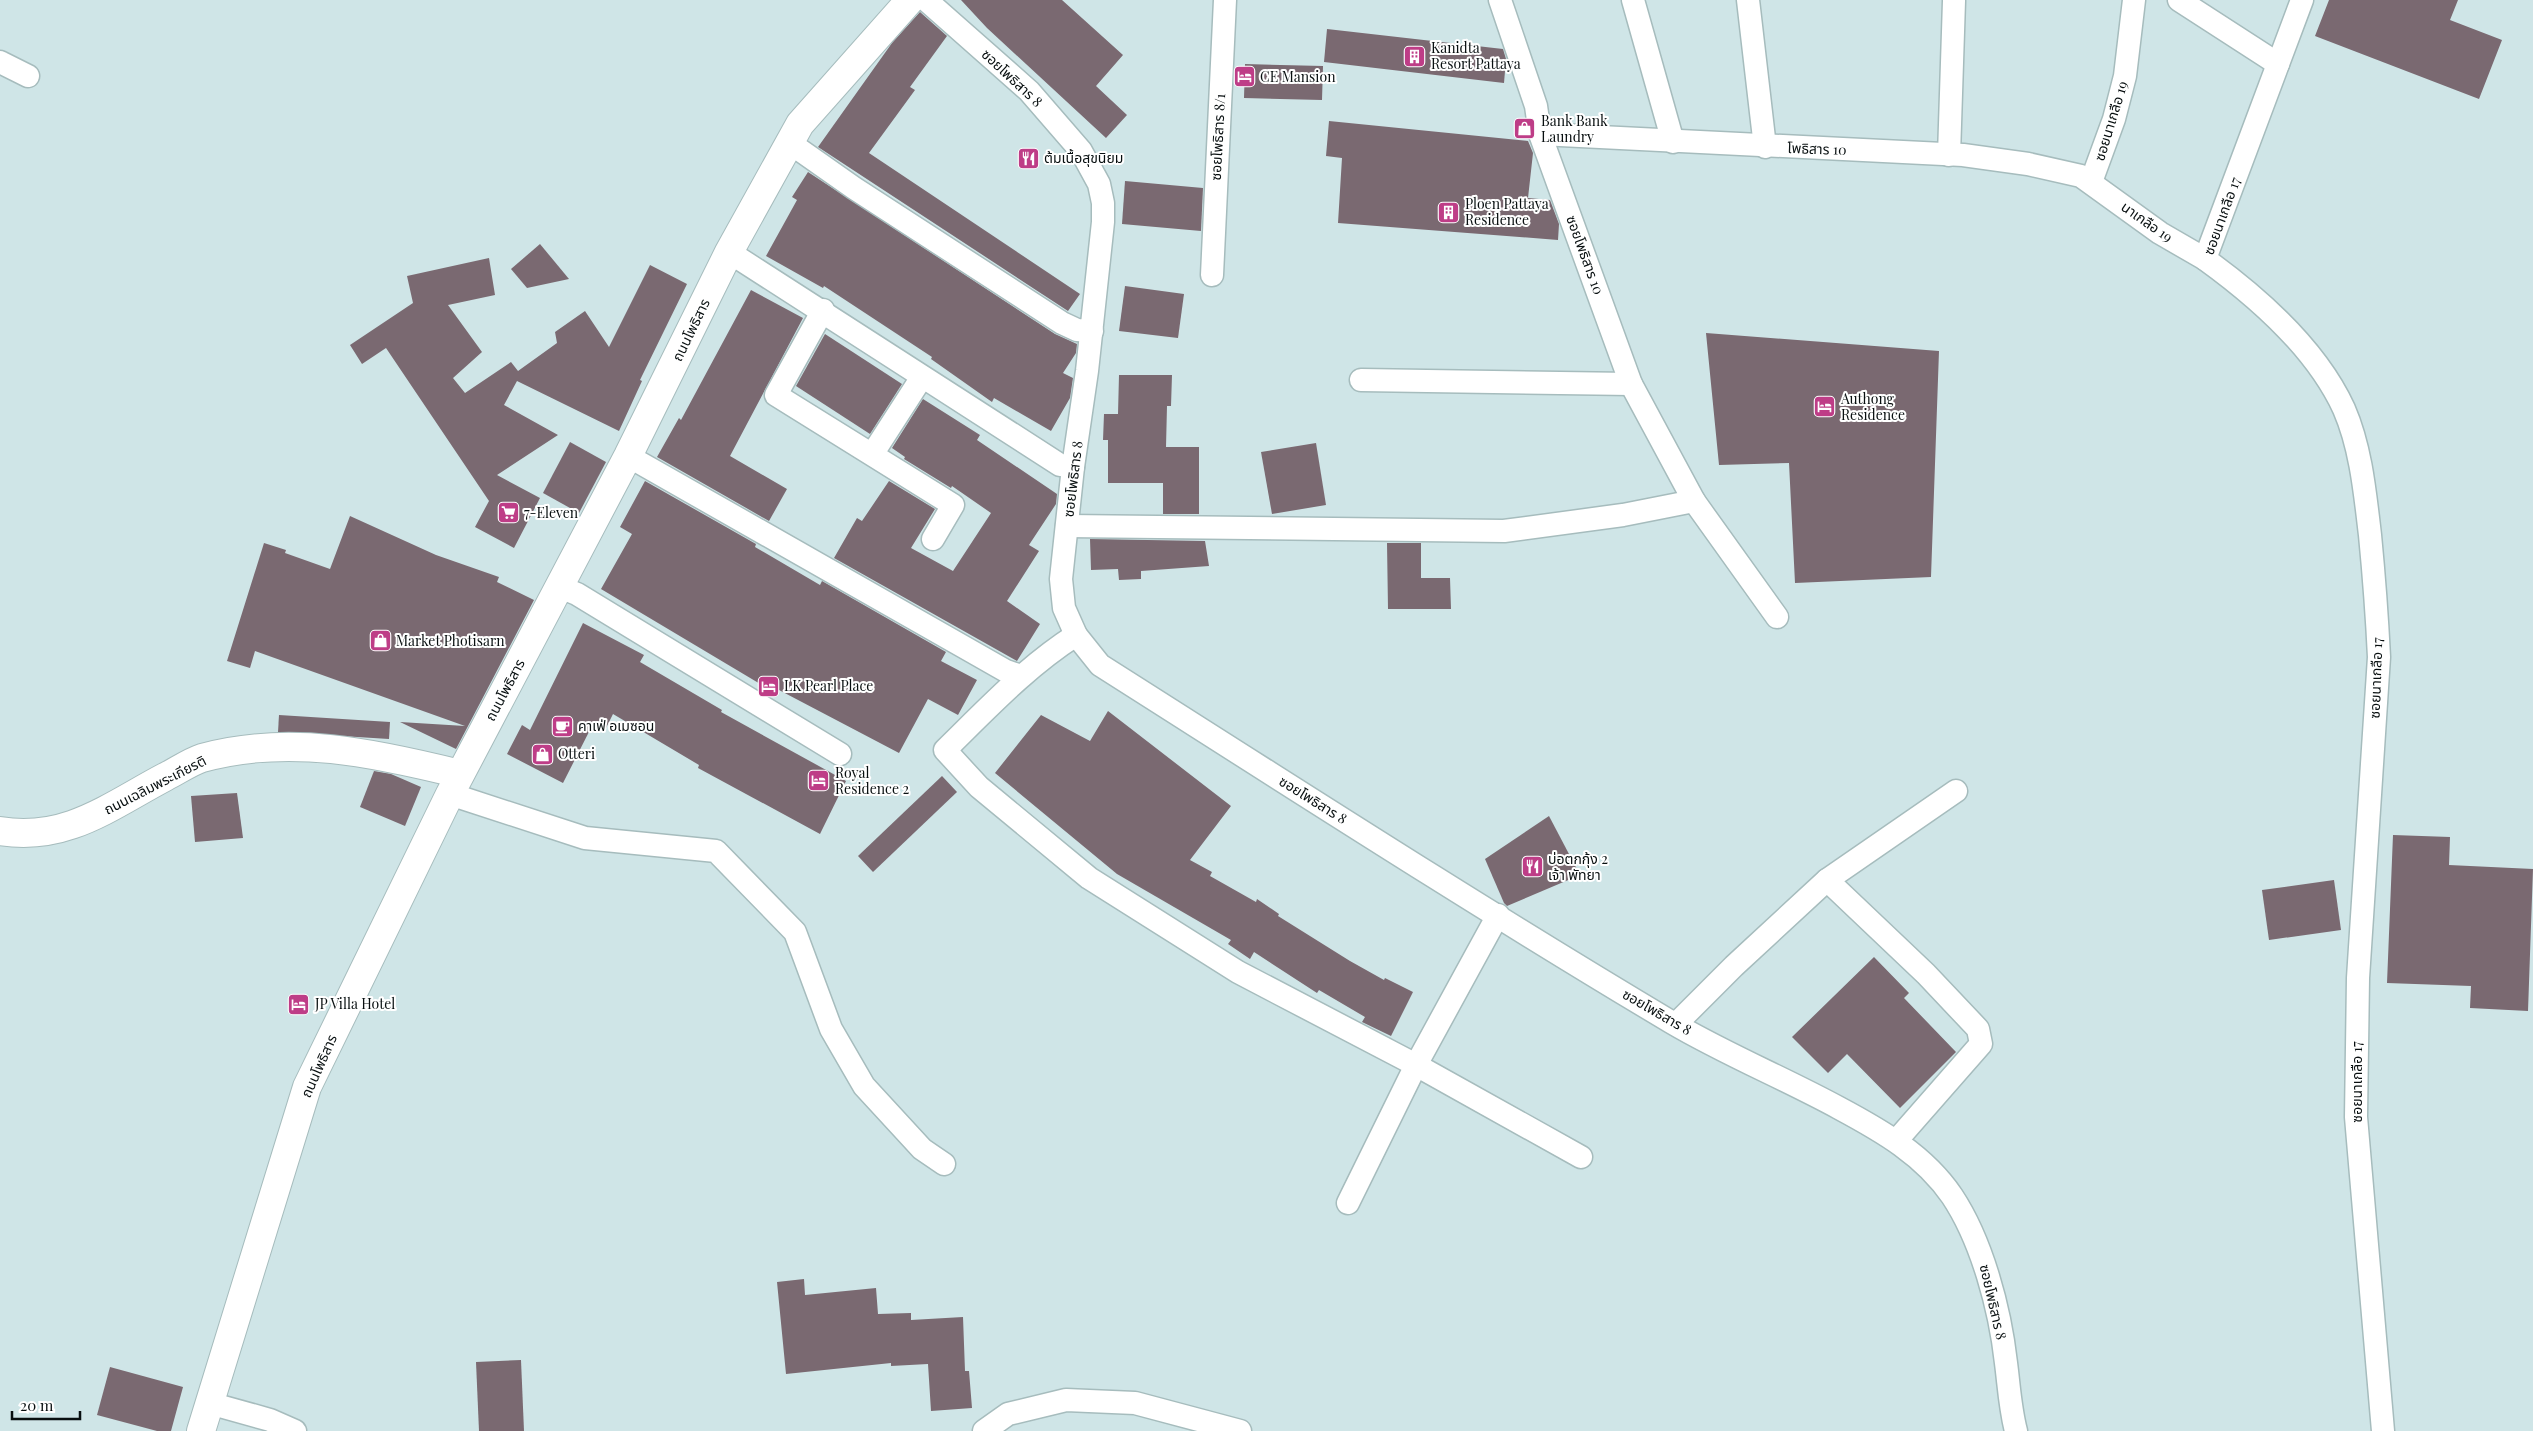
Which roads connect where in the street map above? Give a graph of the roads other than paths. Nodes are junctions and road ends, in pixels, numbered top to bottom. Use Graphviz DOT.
graph roads {
  1 [pos="910,0"];
  2 [pos="926,0"];
  3 [pos="1225,0"];
  4 [pos="1500,0"];
  5 [pos="1633,0"];
  6 [pos="1748,0"];
  7 [pos="2134,0"];
  8 [pos="2179,0"];
  9 [pos="2302,0"];
  10 [pos="1954,1"];
  11 [pos="0,62"];
  12 [pos="2278,64"];
  13 [pos="28,76"];
  14 [pos="1540,134"];
  15 [pos="1673,142"];
  16 [pos="790,143"];
  17 [pos="1765,146"];
  18 [pos="1949,154"];
  19 [pos="2091,182"];
  20 [pos="729,252"];
  21 [pos="2205,260"];
  22 [pos="1212,275"];
  23 [pos="822,310"];
  24 [pos="1092,331"];
  25 [pos="922,377"];
  26 [pos="1361,380"];
  27 [pos="1631,384"];
  28 [pos="872,453"];
  29 [pos="628,456"];
  30 [pos="1073,467"];
  31 [pos="1694,501"];
  32 [pos="1067,526"];
  33 [pos="934,539"];
  34 [pos="560,588"];
  35 [pos="1777,618"];
  36 [pos="1076,635"];
  37 [pos="1020,676"];
  38 [pos="840,754"];
  39 [pos="455,784"];
  40 [pos="1956,791"];
  41 [pos="0,831"];
  42 [pos="1827,880"];
  43 [pos="1498,915"];
  44 [pos="1676,1024"];
  45 [pos="1416,1065"];
  46 [pos="1896,1141"];
  47 [pos="1582,1157"];
  48 [pos="944,1164"];
  49 [pos="1348,1203"];
  50 [pos="209,1403"];
  51 [pos="1214,1427"];
  52 [pos="201,1431"];
  53 [pos="295,1431"];
  54 [pos="984,1431"];
  55 [pos="1240,1431"];
  56 [pos="2016,1431"];
  57 [pos="2383,1431"];
  1 -- 16 [label="street, ถนนโพธิสาร"];
  2 -- 24 [label="street, ซอยโพธิสาร 8"];
  3 -- 22 [label="street, ซอยโพธิสาร 8/1"];
  4 -- 14 [label="street, ซอยโพธิสาร 10"];
  5 -- 15 [label="street"];
  6 -- 17 [label="street"];
  7 -- 19 [label="street, ซอยนาเกลือ 19"];
  8 -- 12 [label="street"];
  9 -- 12 [label="street, ซอยนาเกลือ 17"];
  10 -- 18 [label="street"];
  11 -- 13 [label="street"];
  12 -- 21 [label="street, ซอยนาเกลือ 17"];
  14 -- 15 [label="street, โพธิสาร 10"];
  14 -- 27 [label="street, ซอยโพธิสาร 10"];
  15 -- 17 [label="street, โพธิสาร 10"];
  16 -- 20 [label="street, ถนนโพธิสาร"];
  16 -- 24 [label="street"];
  17 -- 18 [label="street, โพธิสาร 10"];
  18 -- 19 [label="street, โพธิสาร 10"];
  19 -- 21 [label="street, นาเกลือ 19"];
  20 -- 23 [label="street"];
  20 -- 29 [label="street, ถนนโพธิสาร"];
  21 -- 57 [label="street, ซอยนาเกลือ 17"];
  23 -- 25 [label="street"];
  23 -- 28 [label="street"];
  24 -- 30 [label="street, ซอยโพธิสาร 8"];
  25 -- 28 [label="street"];
  25 -- 30 [label="street"];
  26 -- 27 [label="street"];
  27 -- 31 [label="street, ซอยโพธิสาร 10"];
  28 -- 33 [label="street"];
  29 -- 34 [label="street, ถนนโพธิสาร"];
  29 -- 37 [label="street"];
  30 -- 32 [label="street, ซอยโพธิสาร 8"];
  31 -- 32 [label="street"];
  31 -- 35 [label="street, ซอยโพธิสาร 10"];
  32 -- 36 [label="street, ซอยโพธิสาร 8"];
  34 -- 38 [label="street"];
  34 -- 39 [label="street, ถนนโพธิสาร"];
  36 -- 37 [label="street"];
  36 -- 43 [label="street, ซอยโพธิสาร 8"];
  37 -- 45 [label="street"];
  39 -- 41 [label="street, ถนนเฉลิมพระเกียรติ"];
  39 -- 48 [label="street"];
  39 -- 50 [label="street, ถนนโพธิสาร"];
  40 -- 42 [label="street"];
  42 -- 44 [label="street"];
  42 -- 46 [label="street"];
  43 -- 44 [label="street, ซอยโพธิสาร 8"];
  43 -- 45 [label="street"];
  44 -- 46 [label="street, ซอยโพธิสาร 8"];
  45 -- 47 [label="street"];
  45 -- 49 [label="street"];
  46 -- 56 [label="street, ซอยโพธิสาร 8"];
  50 -- 52 [label="street, ถนนโพธิสาร"];
  50 -- 53 [label="street"];
  51 -- 54 [label="street"];
  51 -- 55 [label="street"];
}
